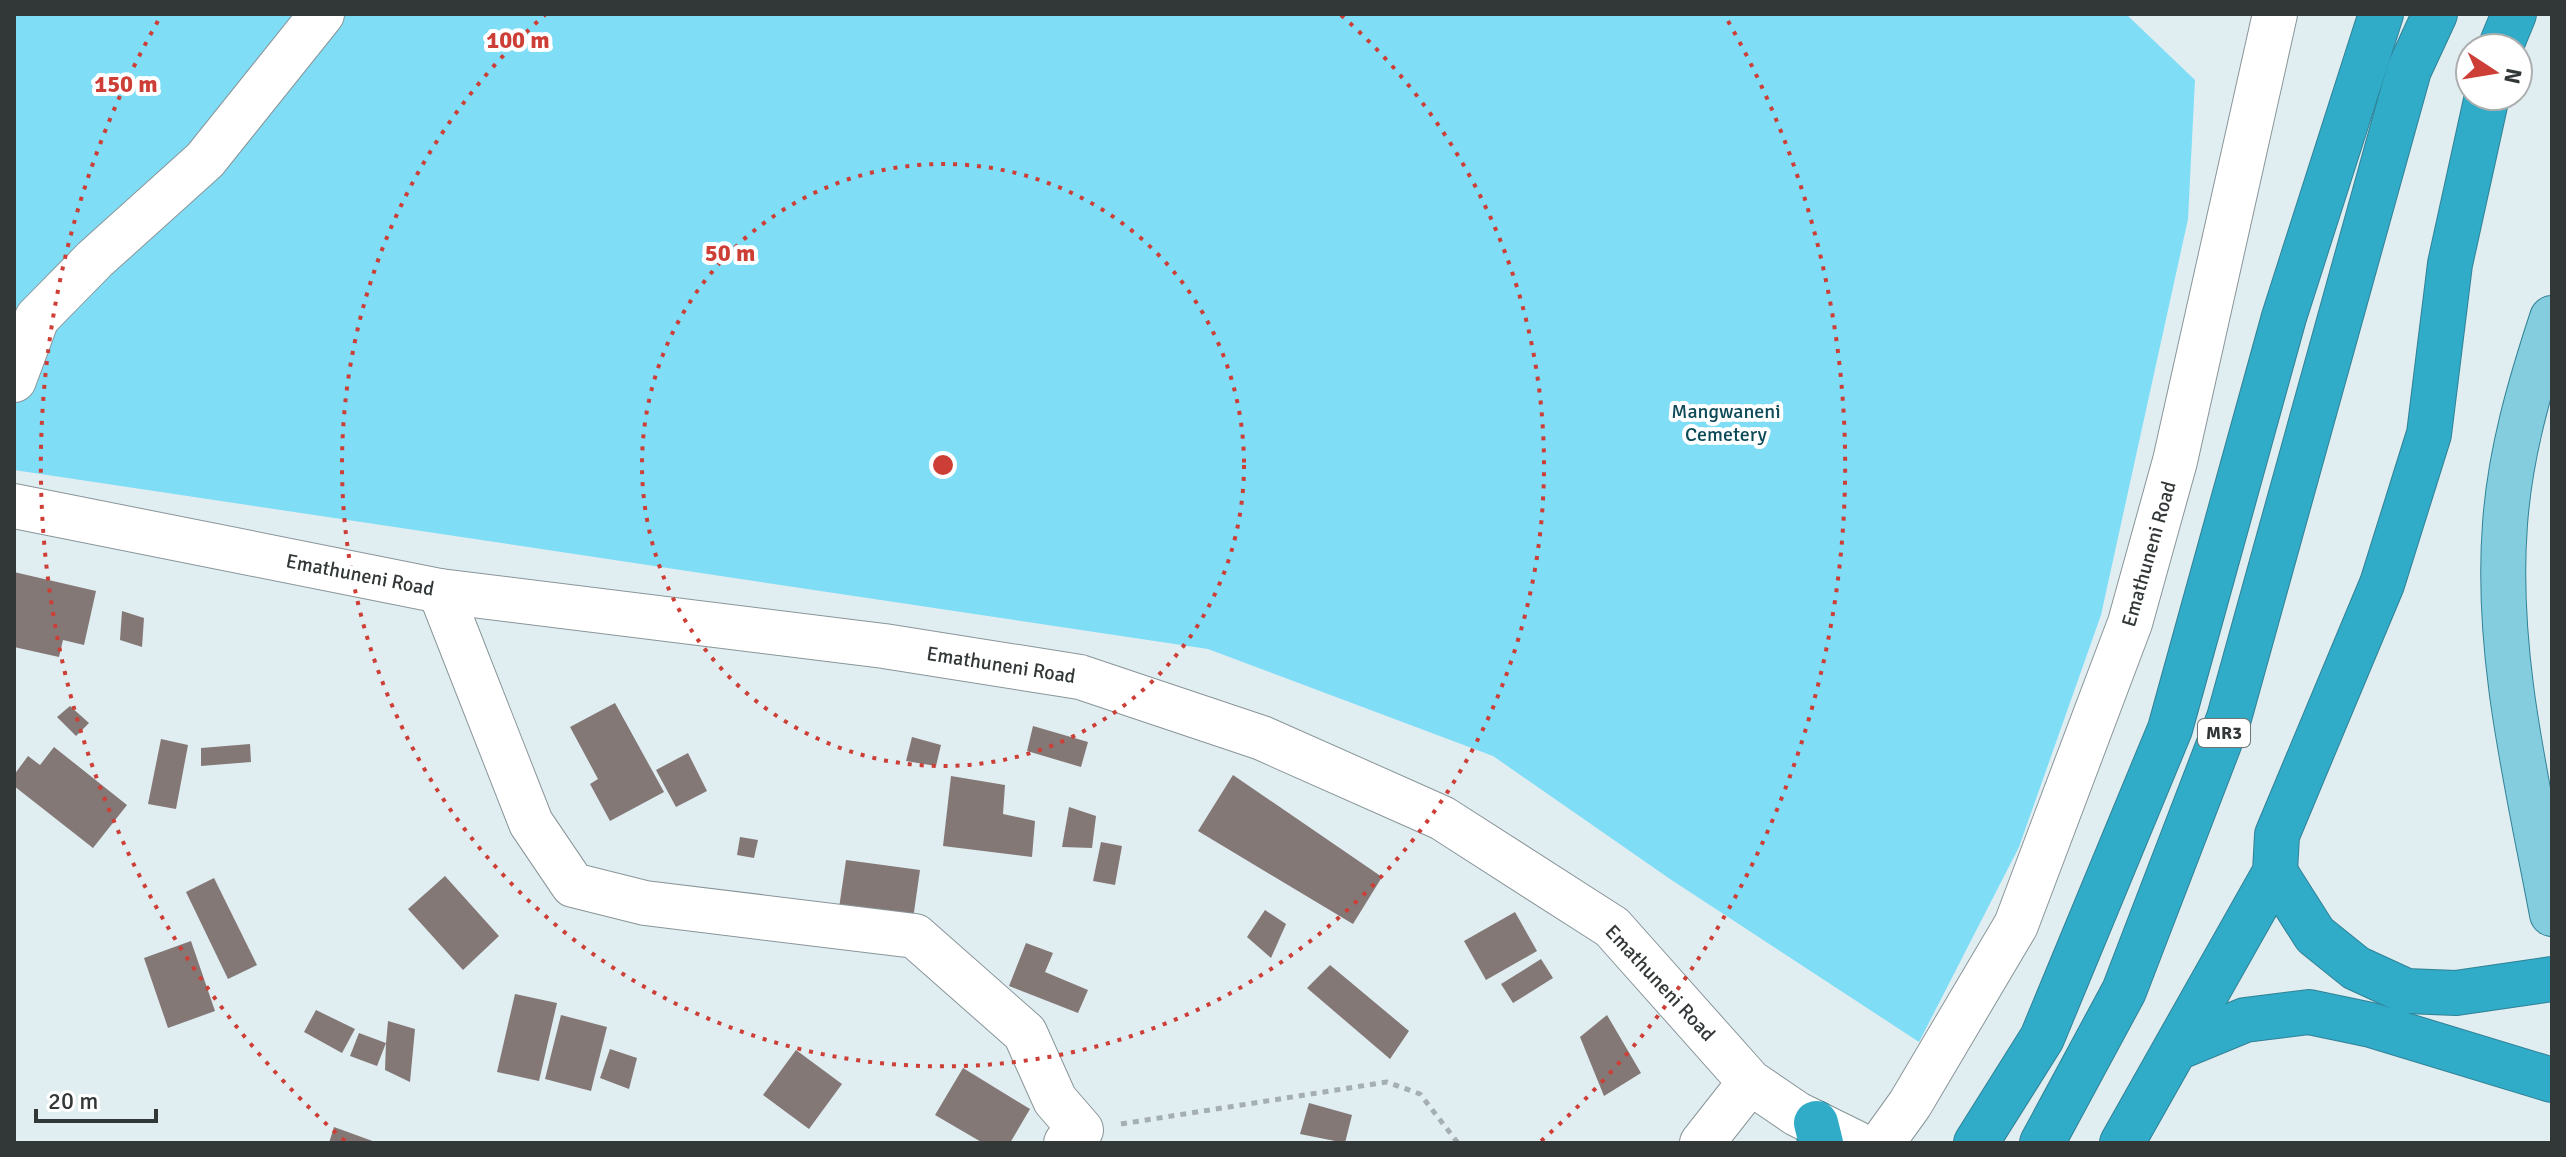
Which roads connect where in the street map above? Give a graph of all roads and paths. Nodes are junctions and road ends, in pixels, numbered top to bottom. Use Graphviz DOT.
graph roads {
  1 [pos="322,14"];
  2 [pos="2275,14"];
  3 [pos="2381,14"];
  4 [pos="2435,14"];
  5 [pos="2483,112"];
  6 [pos="2552,318"];
  7 [pos="14,380"];
  8 [pos="14,506"];
  9 [pos="440,591"];
  10 [pos="2275,872"];
  11 [pos="2552,914"];
  12 [pos="2552,979"];
  13 [pos="2177,1048"];
  14 [pos="2552,1080"];
  15 [pos="1750,1082"];
  16 [pos="1818,1133"];
  17 [pos="1073,1137"];
  18 [pos="1458,1143"];
  19 [pos="1702,1143"];
  20 [pos="1856,1143"];
  21 [pos="1882,1143"];
  22 [pos="1976,1143"];
  23 [pos="2042,1143"];
  24 [pos="2122,1143"];
  1 -- 7 [label="street"];
  2 -- 21 [label="street, Emathuneni Road"];
  3 -- 22 [label="highway, MR3"];
  4 -- 23 [label="highway, MR3"];
  5 -- 10 [label="highway"];
  6 -- 11 [label="main road"];
  8 -- 9 [label="street, Emathuneni Road"];
  9 -- 15 [label="street, Emathuneni Road"];
  9 -- 17 [label="street"];
  10 -- 12 [label="highway"];
  10 -- 13 [label="highway"];
  13 -- 14 [label="highway"];
  13 -- 24 [label="highway"];
  15 -- 16 [label="street, Emathuneni Road"];
  15 -- 19 [label="street"];
  16 -- 20 [label="street, Emathuneni Road"];
  17 -- 18 [label="path"];
}
